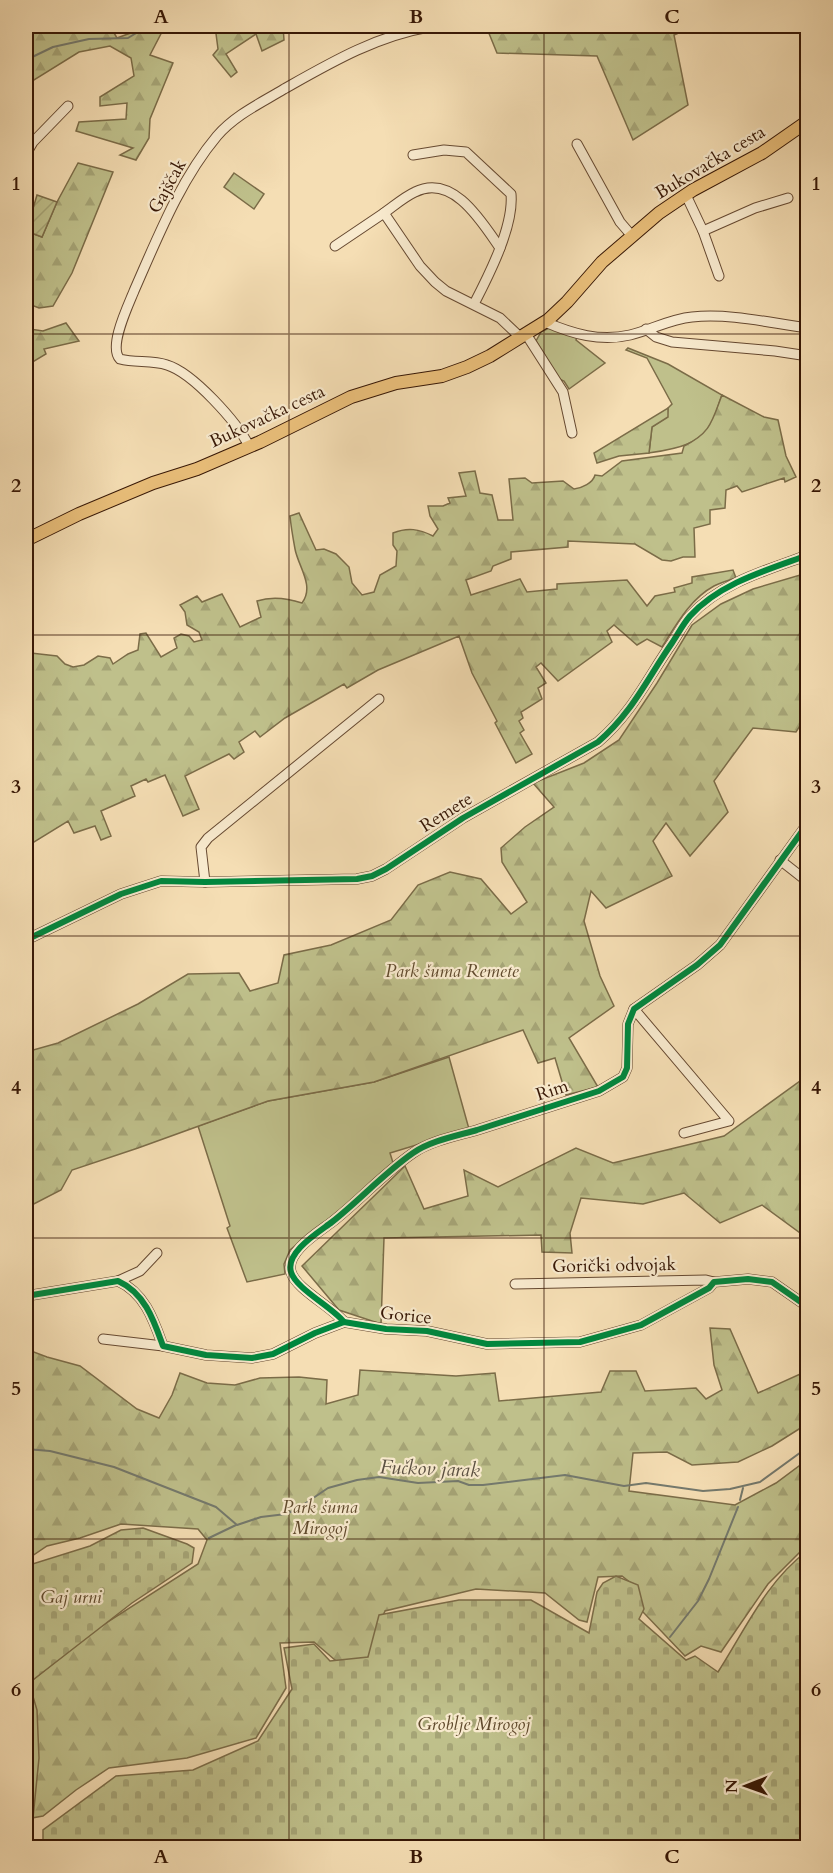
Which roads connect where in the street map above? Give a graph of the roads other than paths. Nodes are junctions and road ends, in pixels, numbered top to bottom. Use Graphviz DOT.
graph roads {
  1 [pos="465,26"];
  2 [pos="68,106"];
  3 [pos="807,120"];
  4 [pos="578,144"];
  5 [pos="26,154"];
  6 [pos="413,154"];
  7 [pos="686,195"];
  8 [pos="788,198"];
  9 [pos="384,213"];
  10 [pos="703,231"];
  11 [pos="632,236"];
  12 [pos="335,246"];
  13 [pos="500,248"];
  14 [pos="719,276"];
  15 [pos="474,304"];
  16 [pos="545,322"];
  17 [pos="646,328"];
  18 [pos="807,328"];
  19 [pos="523,336"];
  20 [pos="807,356"];
  21 [pos="572,433"];
  22 [pos="249,446"];
  23 [pos="26,540"];
  24 [pos="807,555"];
  25 [pos="379,699"];
  26 [pos="807,824"];
  27 [pos="780,860"];
  28 [pos="205,882"];
  29 [pos="807,882"];
  30 [pos="26,940"];
  31 [pos="634,1009"];
  32 [pos="684,1133"];
  33 [pos="157,1253"];
  34 [pos="118,1281"];
  35 [pos="714,1282"];
  36 [pos="515,1284"];
  37 [pos="26,1296"];
  38 [pos="807,1307"];
  39 [pos="344,1322"];
  40 [pos="103,1339"];
  41 [pos="163,1346"];
  1 -- 22 [label="street, Gajščak"];
  2 -- 5 [label="street"];
  3 -- 7 [label="main road, Bukovačka cesta"];
  4 -- 11 [label="street"];
  6 -- 13 [label="street"];
  7 -- 10 [label="street"];
  7 -- 11 [label="main road, Bukovačka cesta"];
  8 -- 10 [label="street"];
  9 -- 12 [label="street"];
  9 -- 13 [label="street"];
  9 -- 15 [label="street"];
  10 -- 14 [label="street"];
  11 -- 16 [label="main road, Bukovačka cesta"];
  13 -- 15 [label="street"];
  15 -- 19 [label="street"];
  16 -- 17 [label="street"];
  16 -- 19 [label="main road, Bukovačka cesta"];
  17 -- 18 [label="street"];
  17 -- 20 [label="street"];
  19 -- 21 [label="street"];
  19 -- 22 [label="main road, Bukovačka cesta"];
  22 -- 23 [label="main road, Bukovačka cesta"];
  24 -- 28 [label="street, Remete"];
  25 -- 28 [label="street"];
  26 -- 27 [label="street"];
  27 -- 29 [label="street"];
  27 -- 31 [label="street"];
  28 -- 30 [label="street, Remete"];
  31 -- 32 [label="street"];
  31 -- 39 [label="street, Rim"];
  33 -- 34 [label="street"];
  34 -- 37 [label="street"];
  34 -- 41 [label="street"];
  35 -- 36 [label="street, Gorički odvojak"];
  35 -- 38 [label="street, Gorice"];
  35 -- 39 [label="street, Gorice"];
  39 -- 41 [label="street"];
  40 -- 41 [label="street"];
}
